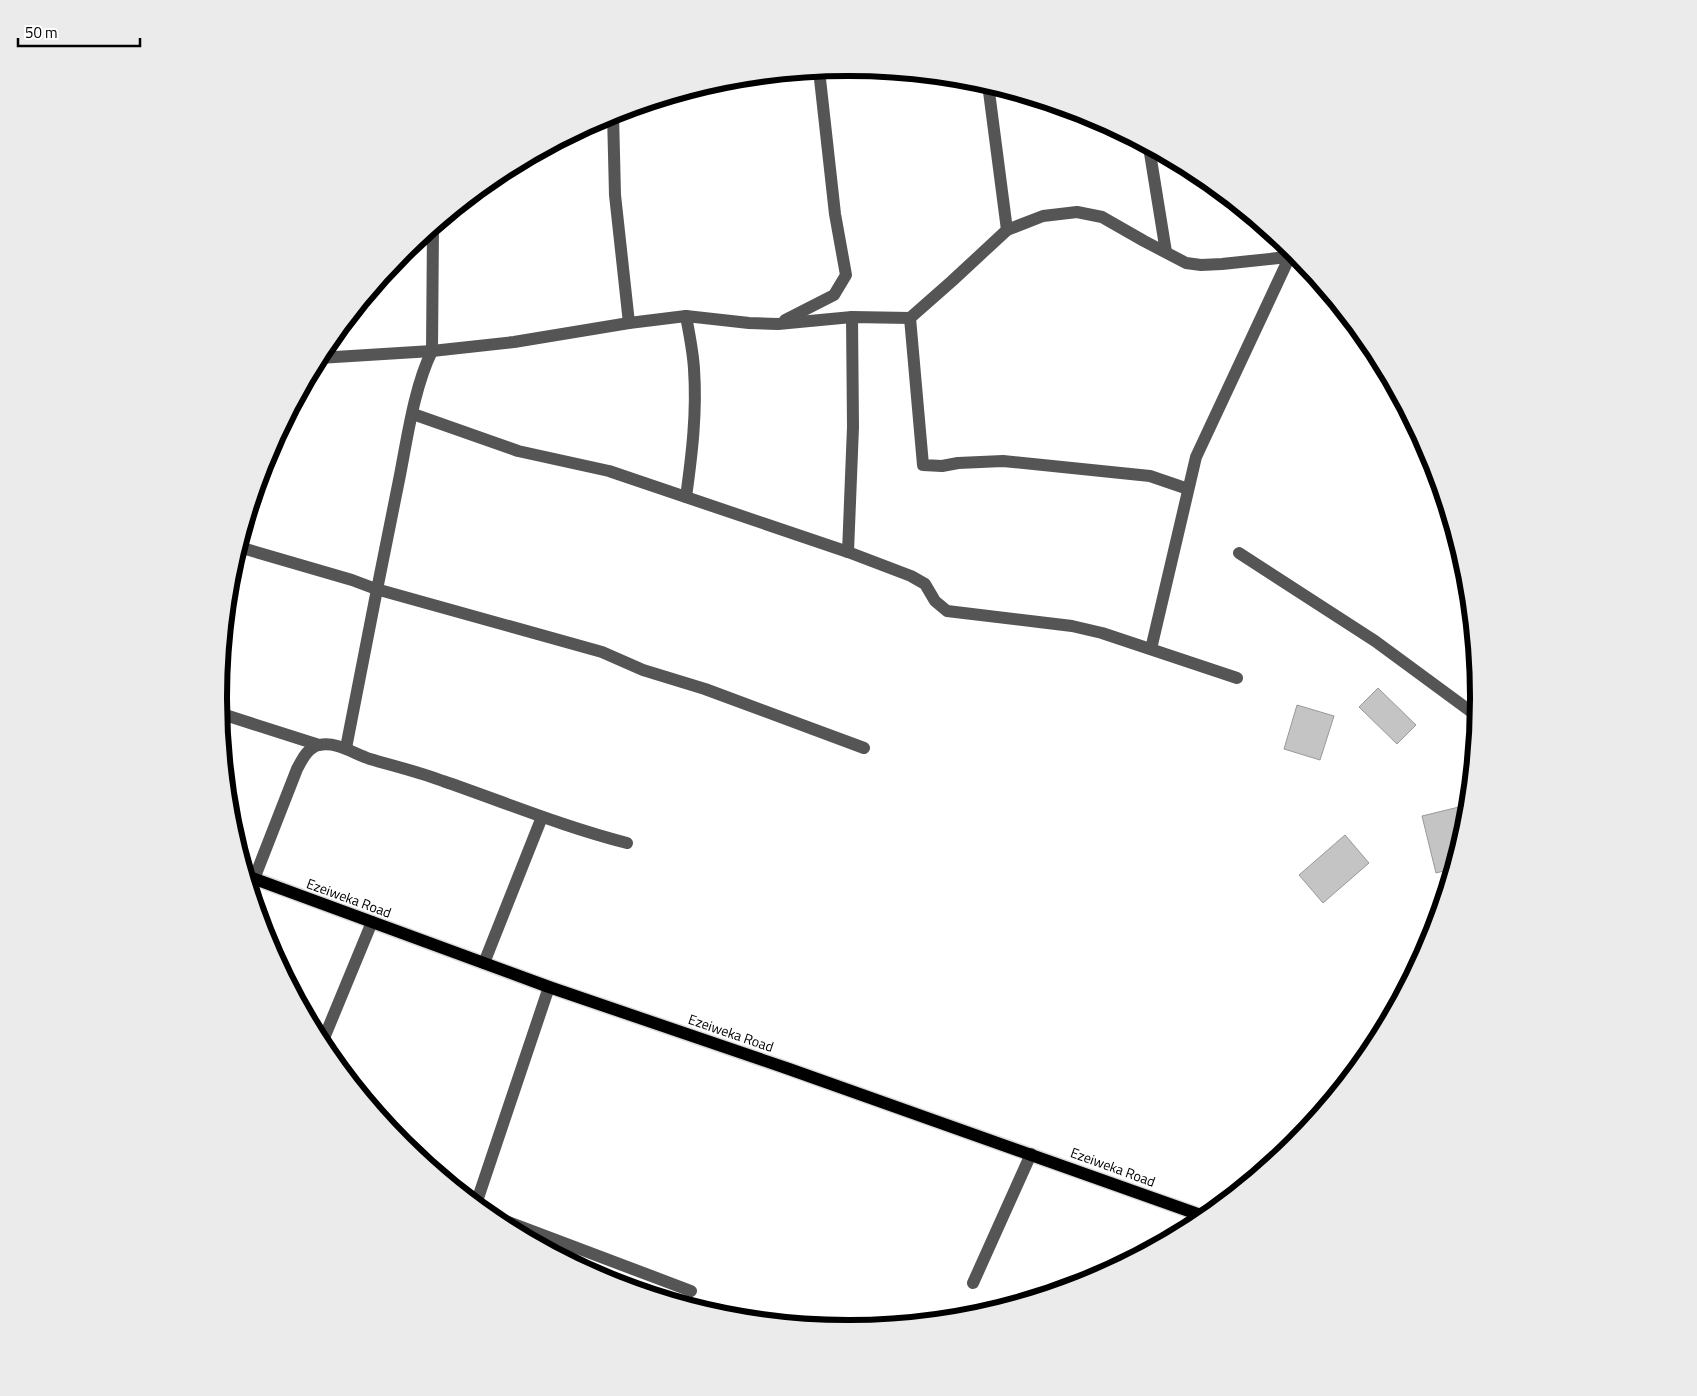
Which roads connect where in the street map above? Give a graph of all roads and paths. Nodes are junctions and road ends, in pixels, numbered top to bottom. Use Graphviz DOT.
graph roads {
  1 [pos="820,77"];
  2 [pos="989,92"];
  3 [pos="613,123"];
  4 [pos="1150,155"];
  5 [pos="1007,230"];
  6 [pos="433,236"];
  7 [pos="1166,252"];
  8 [pos="1287,257"];
  9 [pos="1291,262"];
  10 [pos="686,316"];
  11 [pos="852,317"];
  12 [pos="910,318"];
  13 [pos="629,322"];
  14 [pos="778,324"];
  15 [pos="432,351"];
  16 [pos="329,357"];
  17 [pos="413,414"];
  18 [pos="1188,489"];
  19 [pos="686,497"];
  20 [pos="245,549"];
  21 [pos="848,552"];
  22 [pos="1239,552"];
  23 [pos="376,589"];
  24 [pos="1151,649"];
  25 [pos="1237,678"];
  26 [pos="1470,711"];
  27 [pos="227,715"];
  28 [pos="319,745"];
  29 [pos="346,748"];
  30 [pos="864,748"];
  31 [pos="542,817"];
  32 [pos="627,843"];
  33 [pos="252,873"];
  34 [pos="254,880"];
  35 [pos="372,922"];
  36 [pos="484,963"];
  37 [pos="549,987"];
  38 [pos="326,1034"];
  39 [pos="1031,1154"];
  40 [pos="478,1197"];
  41 [pos="1196,1213"];
  42 [pos="525,1228"];
  43 [pos="973,1283"];
  44 [pos="691,1291"];
  1 -- 14 [label="street"];
  2 -- 5 [label="street"];
  3 -- 13 [label="street"];
  4 -- 7 [label="street"];
  5 -- 7 [label="street"];
  5 -- 12 [label="street"];
  6 -- 15 [label="street"];
  7 -- 8 [label="street"];
  9 -- 18 [label="street"];
  10 -- 13 [label="street"];
  10 -- 14 [label="street"];
  10 -- 19 [label="street"];
  11 -- 12 [label="street"];
  11 -- 14 [label="street"];
  11 -- 21 [label="street"];
  12 -- 18 [label="street"];
  13 -- 15 [label="street"];
  15 -- 16 [label="street"];
  15 -- 17 [label="street"];
  17 -- 19 [label="street"];
  17 -- 23 [label="street"];
  18 -- 24 [label="street"];
  19 -- 21 [label="street"];
  20 -- 23 [label="street"];
  21 -- 24 [label="street"];
  22 -- 26 [label="street"];
  23 -- 29 [label="street"];
  23 -- 30 [label="street"];
  24 -- 25 [label="street"];
  27 -- 28 [label="street"];
  28 -- 29 [label="street"];
  28 -- 33 [label="street"];
  29 -- 31 [label="street"];
  31 -- 32 [label="street"];
  31 -- 36 [label="street"];
  34 -- 35 [label="main road, Ezeiweka Road"];
  35 -- 36 [label="main road, Ezeiweka Road"];
  35 -- 38 [label="street"];
  36 -- 37 [label="main road, Ezeiweka Road"];
  37 -- 39 [label="main road, Ezeiweka Road"];
  37 -- 40 [label="street"];
  39 -- 41 [label="main road, Ezeiweka Road"];
  39 -- 43 [label="street"];
  42 -- 44 [label="street"];
}
